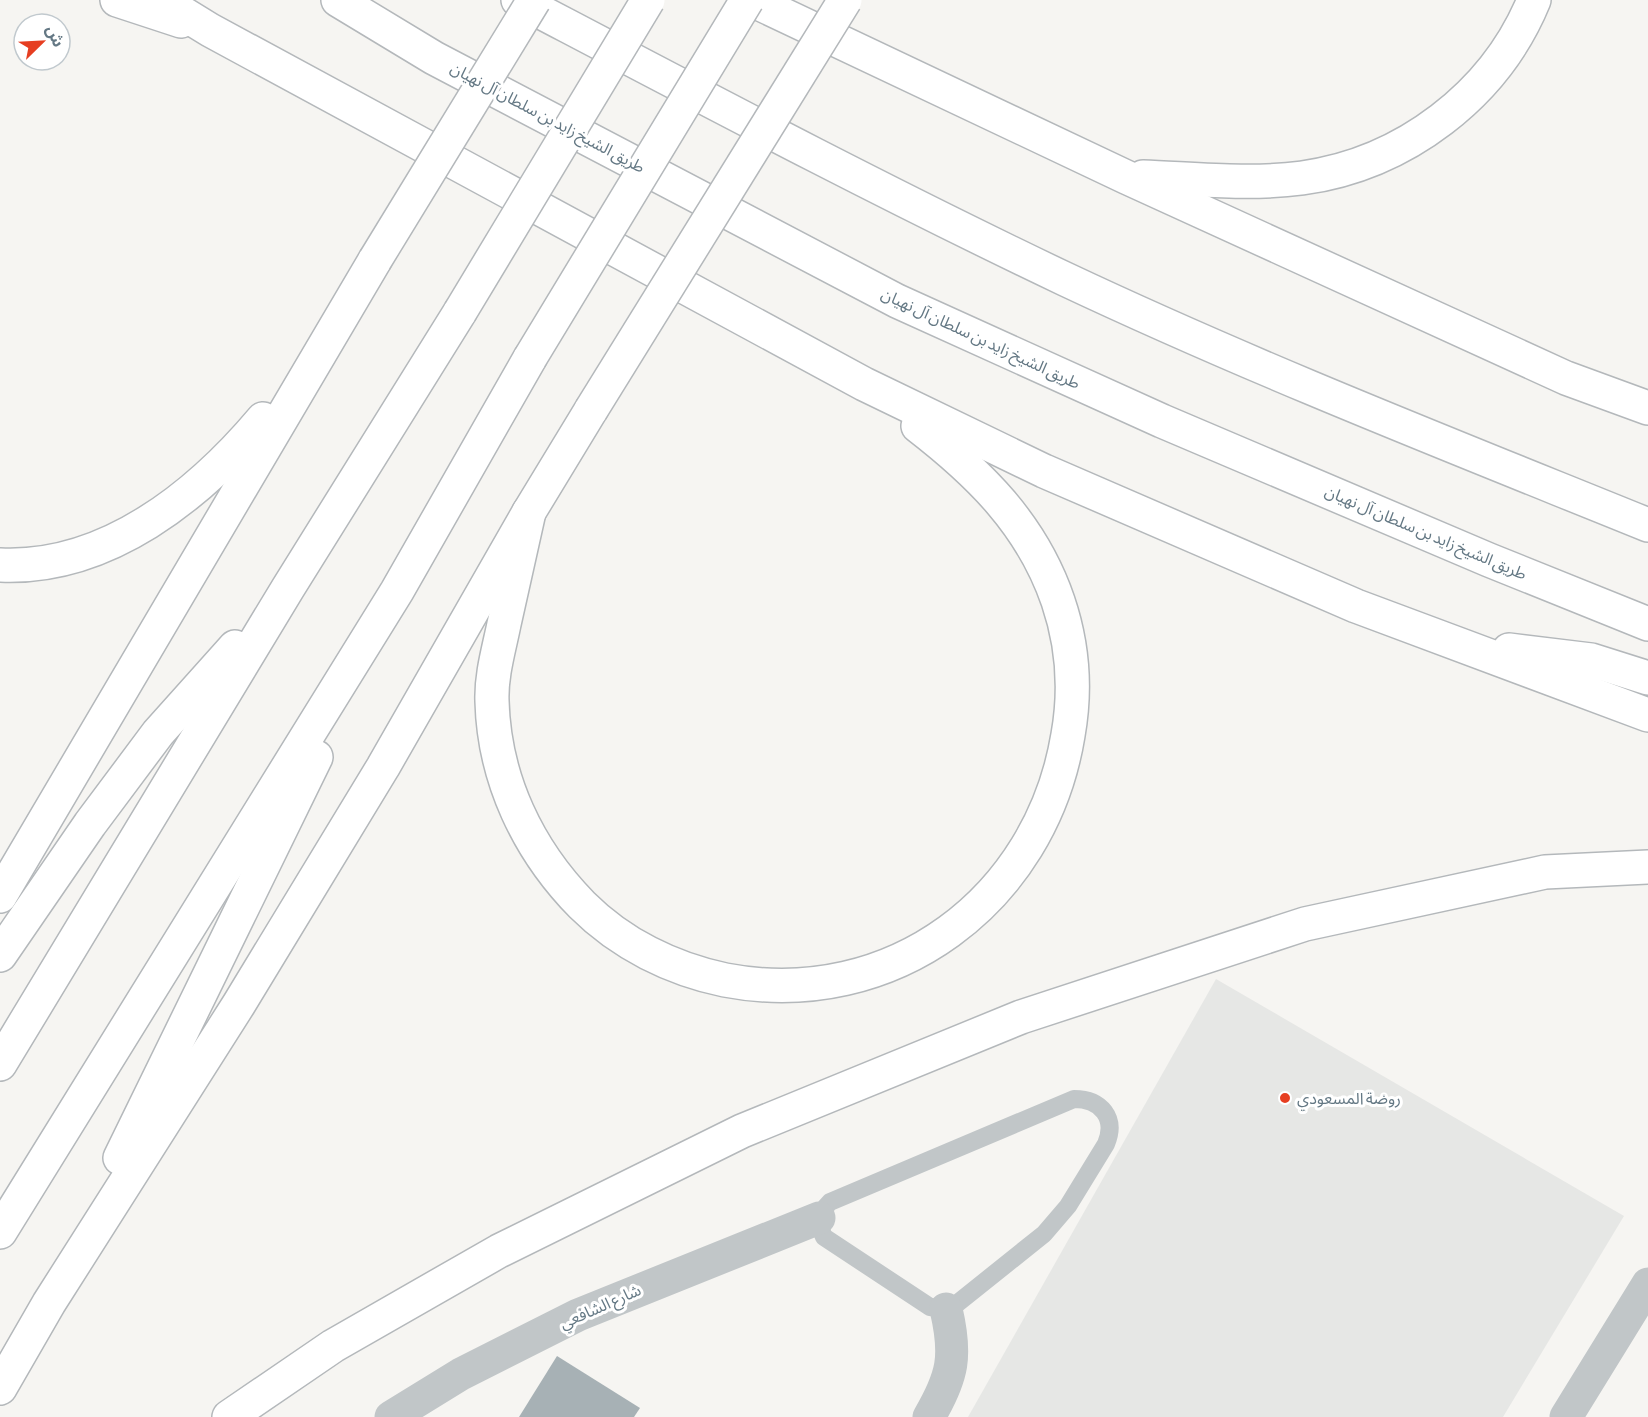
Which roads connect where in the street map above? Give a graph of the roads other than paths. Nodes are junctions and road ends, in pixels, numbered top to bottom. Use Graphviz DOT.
graph roads {
  1 [pos="117,0"];
  2 [pos="161,0"];
  3 [pos="338,0"];
  4 [pos="518,0"];
  5 [pos="534,0"];
  6 [pos="648,0"];
  7 [pos="747,0"];
  8 [pos="752,0"];
  9 [pos="845,0"];
  10 [pos="1534,0"];
  11 [pos="210,30"];
  12 [pos="1126,177"];
  13 [pos="326,344"];
  14 [pos="864,384"];
  15 [pos="1648,408"];
  16 [pos="529,512"];
  17 [pos="1648,525"];
  18 [pos="0,565"];
  19 [pos="288,588"];
  20 [pos="397,591"];
  21 [pos="1648,624"];
  22 [pos="1457,644"];
  23 [pos="1648,678"];
  24 [pos="1648,715"];
  25 [pos="1648,867"];
  26 [pos="0,896"];
  27 [pos="0,956"];
  28 [pos="0,1064"];
  29 [pos="819,1218"];
  30 [pos="0,1232"];
  31 [pos="1648,1284"];
  32 [pos="49,1303"];
  33 [pos="946,1309"];
  34 [pos="0,1389"];
  35 [pos="229,1417"];
  36 [pos="391,1417"];
  37 [pos="929,1417"];
  38 [pos="1566,1417"];
  1 -- 11 [label="highway"];
  2 -- 11 [label="highway"];
  3 -- 21 [label="highway, طريق الشيخ زايد بن سلطان آل نهيان"];
  4 -- 17 [label="highway"];
  5 -- 13 [label="highway, bridge"];
  6 -- 19 [label="highway, bridge"];
  7 -- 20 [label="highway, bridge"];
  8 -- 12 [label="highway"];
  9 -- 16 [label="highway, bridge"];
  10 -- 12 [label="highway"];
  11 -- 14 [label="highway"];
  12 -- 15 [label="highway"];
  13 -- 18 [label="highway"];
  13 -- 26 [label="highway"];
  14 -- 16 [label="highway"];
  14 -- 22 [label="highway"];
  16 -- 32 [label="highway"];
  19 -- 27 [label="highway"];
  19 -- 28 [label="highway"];
  20 -- 30 [label="highway"];
  20 -- 32 [label="highway"];
  22 -- 23 [label="highway"];
  22 -- 24 [label="highway"];
  25 -- 35 [label="highway"];
  29 -- 33 [label="lane"];
  29 -- 33 [label="lane"];
  29 -- 36 [label="street, شارع الشافعي"];
  31 -- 38 [label="street"];
  32 -- 34 [label="highway"];
  33 -- 37 [label="street"];
}
